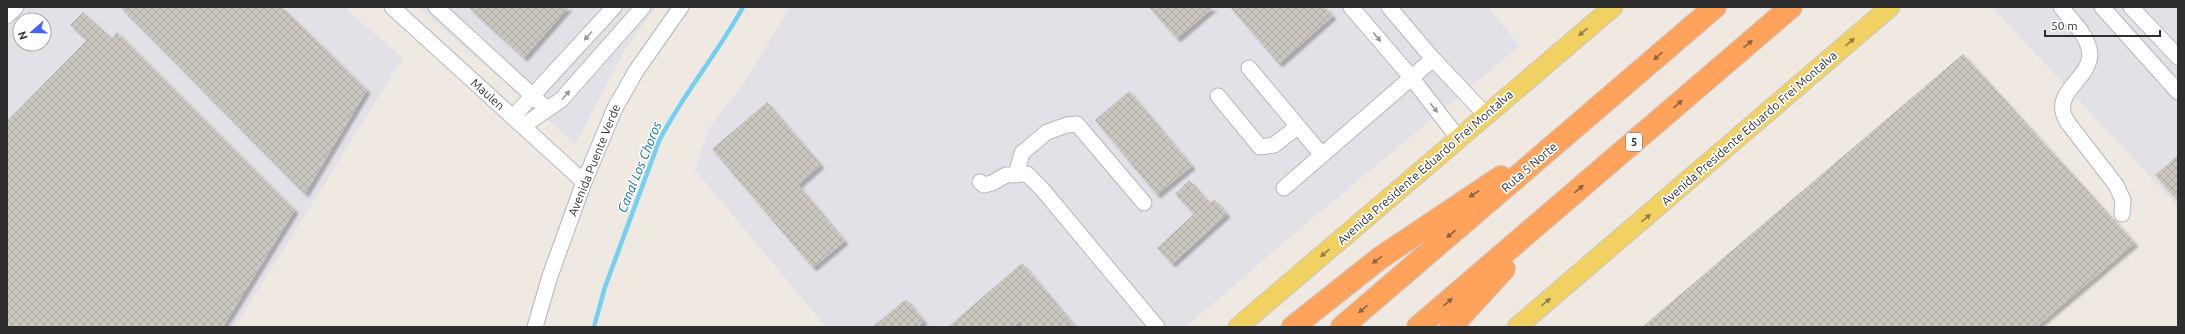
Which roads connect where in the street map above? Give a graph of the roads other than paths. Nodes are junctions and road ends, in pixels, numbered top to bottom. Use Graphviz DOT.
graph roads {
  1 [pos="16,7"];
  2 [pos="392,7"];
  3 [pos="436,7"];
  4 [pos="614,7"];
  5 [pos="643,7"];
  6 [pos="681,7"];
  7 [pos="1351,7"];
  8 [pos="1389,7"];
  9 [pos="1613,7"];
  10 [pos="1715,7"];
  11 [pos="1791,7"];
  12 [pos="1890,7"];
  13 [pos="2061,7"];
  14 [pos="2102,7"];
  15 [pos="2131,7"];
  16 [pos="7,16"];
  17 [pos="2178,57"];
  18 [pos="1433,59"];
  19 [pos="1249,68"];
  20 [pos="1411,77"];
  21 [pos="2178,92"];
  22 [pos="534,95"];
  23 [pos="1218,96"];
  24 [pos="548,109"];
  25 [pos="1486,115"];
  26 [pos="518,122"];
  27 [pos="1297,127"];
  28 [pos="1566,135"];
  29 [pos="1459,139"];
  30 [pos="1322,155"];
  31 [pos="1016,175"];
  32 [pos="584,182"];
  33 [pos="980,182"];
  34 [pos="1284,188"];
  35 [pos="1144,203"];
  36 [pos="1550,214"];
  37 [pos="2122,214"];
  38 [pos="535,327"];
  39 [pos="1157,327"];
  40 [pos="1238,327"];
  41 [pos="1293,327"];
  42 [pos="1342,327"];
  43 [pos="1418,327"];
  44 [pos="1451,327"];
  45 [pos="1517,327"];
  1 -- 16 [label="street"];
  2 -- 26 [label="street, Maulen"];
  3 -- 22 [label="street"];
  4 -- 22 [label="street, one-way"];
  24 -- 5 [label="street, one-way"];
  6 -- 32 [label="street, Avenida Puente Verde"];
  7 -- 20 [label="street, one-way"];
  8 -- 18 [label="street"];
  9 -- 25 [label="main road, Avenida Presidente Eduardo Frei Montalva, one-way"];
  10 -- 28 [label="highway, Ruta 5 Norte, one-way"];
  36 -- 11 [label="highway, 5, one-way"];
  45 -- 12 [label="main road, Avenida Presidente Eduardo Frei Montalva, one-way"];
  13 -- 37 [label="street"];
  14 -- 21 [label="street"];
  15 -- 17 [label="street"];
  18 -- 20 [label="street"];
  18 -- 25 [label="street"];
  19 -- 27 [label="street"];
  20 -- 29 [label="street, one-way"];
  20 -- 30 [label="street"];
  22 -- 24 [label="street"];
  22 -- 26 [label="street"];
  23 -- 27 [label="street"];
  24 -- 26 [label="street"];
  25 -- 29 [label="main road, Avenida Presidente Eduardo Frei Montalva"];
  26 -- 32 [label="street, Maulen"];
  27 -- 30 [label="street"];
  28 -- 41 [label="highway, one-way"];
  28 -- 42 [label="highway, Ruta 5 Norte, one-way"];
  29 -- 40 [label="main road, Avenida Presidente Eduardo Frei Montalva, one-way"];
  30 -- 34 [label="street"];
  31 -- 33 [label="street"];
  31 -- 35 [label="street"];
  31 -- 39 [label="street"];
  32 -- 38 [label="street, Avenida Puente Verde"];
  43 -- 36 [label="highway, 5, one-way"];
  36 -- 44 [label="highway"];
}
